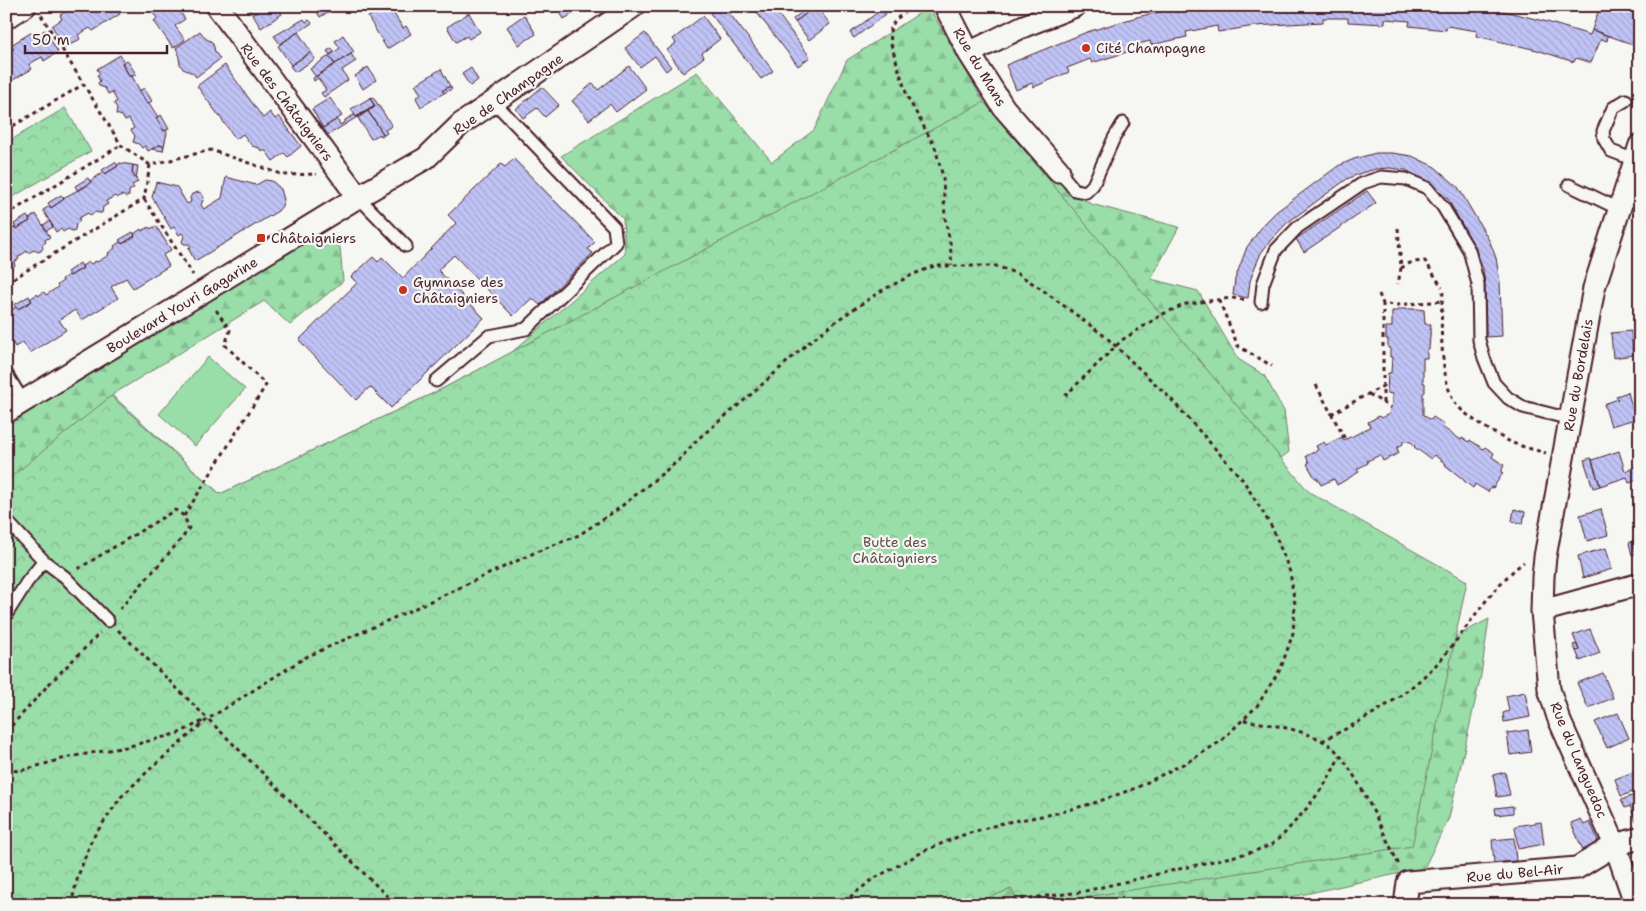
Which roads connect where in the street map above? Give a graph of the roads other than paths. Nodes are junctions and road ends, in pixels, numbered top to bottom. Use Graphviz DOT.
graph roads {
  1 [pos="216,6"];
  2 [pos="634,6"];
  3 [pos="945,6"];
  4 [pos="1075,6"];
  5 [pos="33,10"];
  6 [pos="6,18"];
  7 [pos="969,53"];
  8 [pos="1626,100"];
  9 [pos="494,102"];
  10 [pos="1123,123"];
  11 [pos="1637,153"];
  12 [pos="1059,171"];
  13 [pos="1569,185"];
  14 [pos="358,197"];
  15 [pos="1627,203"];
  16 [pos="406,246"];
  17 [pos="1261,302"];
  18 [pos="6,373"];
  19 [pos="436,381"];
  20 [pos="15,407"];
  21 [pos="1570,419"];
  22 [pos="6,520"];
  23 [pos="44,561"];
  24 [pos="1640,584"];
  25 [pos="1542,611"];
  26 [pos="6,615"];
  27 [pos="108,621"];
  28 [pos="1640,838"];
  29 [pos="1616,845"];
  30 [pos="1405,905"];
  31 [pos="1636,905"];
  1 -- 14 [label="street, Rue des Châtaigniers"];
  2 -- 9 [label="street, Rue de Champagne"];
  3 -- 7 [label="street, Rue du Mans"];
  4 -- 7 [label="street"];
  5 -- 6 [label="street"];
  7 -- 12 [label="street, Rue du Mans"];
  8 -- 11 [label="lane"];
  9 -- 14 [label="street, Rue de Champagne"];
  9 -- 19 [label="lane"];
  10 -- 12 [label="lane"];
  11 -- 15 [label="street, Rue du Bordelais"];
  13 -- 15 [label="lane"];
  14 -- 16 [label="lane"];
  14 -- 20 [label="street, Boulevard Youri Gagarine"];
  15 -- 21 [label="street, Rue du Bordelais"];
  17 -- 21 [label="lane"];
  18 -- 20 [label="lane"];
  21 -- 25 [label="street, Rue du Bordelais"];
  22 -- 23 [label="lane"];
  23 -- 26 [label="lane"];
  23 -- 27 [label="lane"];
  24 -- 25 [label="street"];
  25 -- 29 [label="street, Rue du Languedoc"];
  28 -- 29 [label="street, Rue du Bel-Air"];
  29 -- 30 [label="street, Rue du Bel-Air"];
  29 -- 31 [label="street, Rue du Languedoc"];
}
